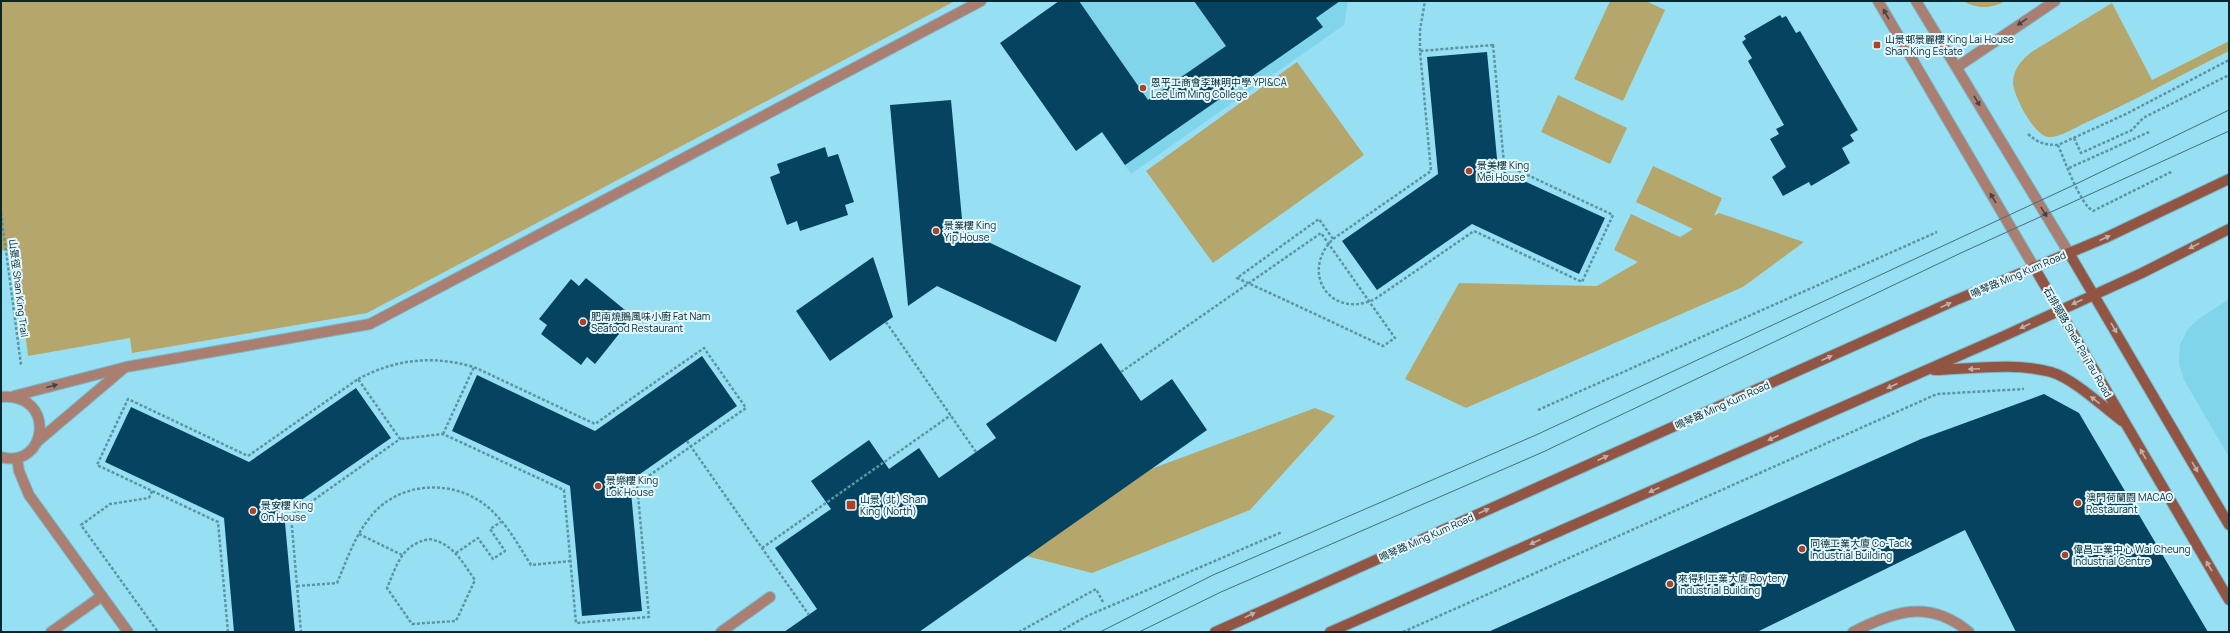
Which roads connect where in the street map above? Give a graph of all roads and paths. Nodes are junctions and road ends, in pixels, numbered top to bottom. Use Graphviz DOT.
graph roads {
  1 [pos="981,1"];
  2 [pos="1425,1"];
  3 [pos="1878,1"];
  4 [pos="1916,1"];
  5 [pos="2055,1"];
  6 [pos="1420,51"];
  7 [pos="2229,60"];
  8 [pos="1957,67"];
  9 [pos="2229,75"];
  10 [pos="2149,132"];
  11 [pos="2028,134"];
  12 [pos="2074,138"];
  13 [pos="2058,144"];
  14 [pos="2068,168"];
  15 [pos="2173,171"];
  16 [pos="2229,179"];
  17 [pos="1,213"];
  18 [pos="2229,229"];
  19 [pos="1937,232"];
  20 [pos="1333,239"];
  21 [pos="2069,253"];
  22 [pos="2034,267"];
  23 [pos="2094,294"];
  24 [pos="2060,310"];
  25 [pos="886,322"];
  26 [pos="21,365"];
  27 [pos="126,367"];
  28 [pos="474,367"];
  29 [pos="1928,370"];
  30 [pos="1121,372"];
  31 [pos="358,379"];
  32 [pos="2031,388"];
  33 [pos="14,396"];
  34 [pos="1,398"];
  35 [pos="1538,410"];
  36 [pos="951,415"];
  37 [pos="2126,424"];
  38 [pos="443,434"];
  39 [pos="400,439"];
  40 [pos="38,441"];
  41 [pos="687,441"];
  42 [pos="976,452"];
  43 [pos="1,457"];
  44 [pos="17,458"];
  45 [pos="152,491"];
  46 [pos="501,522"];
  47 [pos="2229,525"];
  48 [pos="1282,532"];
  49 [pos="359,534"];
  50 [pos="762,548"];
  51 [pos="456,553"];
  52 [pos="402,555"];
  53 [pos="570,561"];
  54 [pos="297,586"];
  55 [pos="102,596"];
  56 [pos="770,597"];
  57 [pos="2229,600"];
  58 [pos="1103,602"];
  59 [pos="809,615"];
  60 [pos="51,632"];
  61 [pos="128,632"];
  62 [pos="158,632"];
  63 [pos="228,632"];
  64 [pos="301,632"];
  65 [pos="721,632"];
  66 [pos="1019,632"];
  67 [pos="1060,632"];
  68 [pos="1215,632"];
  69 [pos="1330,632"];
  70 [pos="1403,632"];
  71 [pos="1853,632"];
  72 [pos="1969,632"];
  1 -- 27 [label="street"];
  2 -- 6 [label="path"];
  22 -- 3 [label="street, 石排頭路 Shek Pai Tau Road, one-way"];
  4 -- 8 [label="street"];
  5 -- 8 [label="street, one-way"];
  6 -- 20 [label="path"];
  6 -- 20 [label="path"];
  7 -- 12 [label="path"];
  8 -- 21 [label="street, one-way"];
  9 -- 12 [label="path"];
  10 -- 14 [label="path"];
  11 -- 13 [label="path"];
  12 -- 13 [label="path"];
  13 -- 14 [label="path"];
  14 -- 15 [label="path"];
  21 -- 16 [label="main road, 鳴琴路 Ming Kum Road, one-way"];
  17 -- 26 [label="path, 山景徑 Shan King Trail"];
  18 -- 23 [label="main road, one-way"];
  19 -- 35 [label="path"];
  20 -- 30 [label="path, bridge"];
  21 -- 22 [label="main road, 鳴琴路 Ming Kum Road"];
  21 -- 23 [label="main road"];
  22 -- 24 [label="main road, 石排頭路 Shek Pai Tau Road"];
  68 -- 22 [label="main road, 鳴琴路 Ming Kum Road, one-way"];
  23 -- 24 [label="main road, one-way"];
  23 -- 47 [label="main road, one-way"];
  24 -- 29 [label="main road, one-way"];
  24 -- 37 [label="main road, 石排頭路 Shek Pai Tau Road"];
  25 -- 36 [label="path"];
  33 -- 27 [label="street, one-way"];
  27 -- 40 [label="street"];
  28 -- 31 [label="path"];
  28 -- 38 [label="path"];
  28 -- 53 [label="path"];
  37 -- 29 [label="main road, one-way"];
  29 -- 69 [label="main road, one-way"];
  31 -- 39 [label="path"];
  31 -- 45 [label="path"];
  32 -- 70 [label="path"];
  33 -- 34 [label="street"];
  33 -- 40 [label="street"];
  36 -- 42 [label="path"];
  36 -- 50 [label="path"];
  57 -- 37 [label="main road, 石排頭路 Shek Pai Tau Road, one-way"];
  38 -- 39 [label="path"];
  38 -- 53 [label="path"];
  39 -- 54 [label="path"];
  40 -- 44 [label="street"];
  41 -- 50 [label="path, bridge"];
  43 -- 44 [label="street"];
  44 -- 55 [label="street"];
  45 -- 62 [label="path"];
  45 -- 63 [label="path"];
  46 -- 49 [label="path"];
  46 -- 51 [label="path"];
  46 -- 53 [label="path"];
  48 -- 67 [label="path"];
  49 -- 52 [label="path"];
  49 -- 54 [label="path"];
  50 -- 59 [label="path, bridge"];
  51 -- 52 [label="path"];
  51 -- 52 [label="path"];
  54 -- 64 [label="path"];
  55 -- 60 [label="street"];
  55 -- 61 [label="street"];
  56 -- 65 [label="street"];
  58 -- 66 [label="path"];
  71 -- 72 [label="street"];
}
